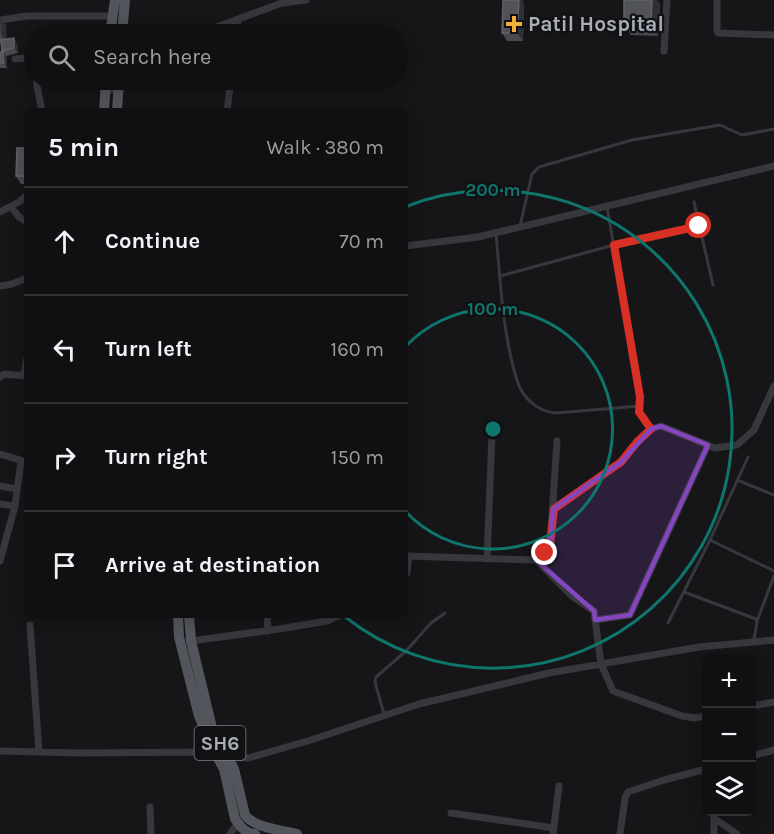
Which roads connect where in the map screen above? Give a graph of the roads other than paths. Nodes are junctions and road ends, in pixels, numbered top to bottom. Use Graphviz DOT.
graph roads {
  1 [pos="115,0"];
  2 [pos="125,0"];
  3 [pos="306,0"];
  4 [pos="667,0"];
  5 [pos="717,0"];
  6 [pos="113,16"];
  7 [pos="238,19"];
  8 [pos="0,20"];
  9 [pos="112,24"];
  10 [pos="123,24"];
  11 [pos="224,24"];
  12 [pos="237,24"];
  13 [pos="774,35"];
  14 [pos="664,51"];
  15 [pos="24,58"];
  16 [pos="15,59"];
  17 [pos="38,90"];
  18 [pos="106,90"];
  19 [pos="119,90"];
  20 [pos="230,90"];
  21 [pos="41,108"];
  22 [pos="104,108"];
  23 [pos="117,108"];
  24 [pos="227,108"];
  25 [pos="774,129"];
  26 [pos="774,166"];
  27 [pos="24,197"];
  28 [pos="694,201"];
  29 [pos="11,207"];
  30 [pos="607,207"];
  31 [pos="0,212"];
  32 [pos="24,220"];
  33 [pos="699,226"];
  34 [pos="520,227"];
  35 [pos="496,233"];
  36 [pos="614,245"];
  37 [pos="408,246"];
  38 [pos="500,276"];
  39 [pos="24,279"];
  40 [pos="713,285"];
  41 [pos="0,286"];
  42 [pos="24,376"];
  43 [pos="0,377"];
  44 [pos="774,386"];
  45 [pos="639,406"];
  46 [pos="651,429"];
  47 [pos="492,435"];
  48 [pos="557,441"];
  49 [pos="708,445"];
  50 [pos="0,454"];
  51 [pos="748,458"];
  52 [pos="24,462"];
  53 [pos="737,480"];
  54 [pos="0,486"];
  55 [pos="17,489"];
  56 [pos="774,495"];
  57 [pos="0,504"];
  58 [pos="15,506"];
  59 [pos="554,509"];
  60 [pos="710,540"];
  61 [pos="408,556"];
  62 [pos="487,559"];
  63 [pos="536,560"];
  64 [pos="0,561"];
  65 [pos="774,571"];
  66 [pos="774,576"];
  67 [pos="684,592"];
  68 [pos="445,613"];
  69 [pos="178,618"];
  70 [pos="189,618"];
  71 [pos="267,618"];
  72 [pos="321,618"];
  73 [pos="595,620"];
  74 [pos="757,621"];
  75 [pos="668,623"];
  76 [pos="30,625"];
  77 [pos="268,631"];
  78 [pos="774,640"];
  79 [pos="191,641"];
  80 [pos="754,642"];
  81 [pos="601,664"];
  82 [pos="774,702"];
  83 [pos="756,705"];
  84 [pos="384,715"];
  85 [pos="702,717"];
  86 [pos="774,750"];
  87 [pos="0,751"];
  88 [pos="39,752"];
  89 [pos="215,753"];
  90 [pos="756,755"];
  91 [pos="228,757"];
  92 [pos="702,770"];
  93 [pos="559,786"];
  94 [pos="150,807"];
  95 [pos="451,813"];
  96 [pos="714,816"];
  97 [pos="715,816"];
  98 [pos="236,827"];
  99 [pos="554,831"];
  100 [pos="282,832"];
  101 [pos="151,834"];
  102 [pos="230,834"];
  103 [pos="255,834"];
  104 [pos="297,834"];
  105 [pos="621,834"];
  106 [pos="714,834"];
  107 [pos="737,834"];
  1 -- 6 [label="main road"];
  2 -- 10 [label="main road"];
  3 -- 7 [label="street"];
  4 -- 14 [label="street"];
  5 -- 13 [label="street"];
  6 -- 8 [label="street"];
  6 -- 9 [label="main road"];
  7 -- 11 [label="street"];
  7 -- 12 [label="street"];
  15 -- 16 [label="street"];
  17 -- 21 [label="street"];
  18 -- 22 [label="main road"];
  19 -- 23 [label="main road"];
  20 -- 24 [label="street"];
  25 -- 34 [label="lane"];
  26 -- 30 [label="street"];
  27 -- 29 [label="street"];
  28 -- 33 [label="lane"];
  29 -- 31 [label="street"];
  29 -- 32 [label="street"];
  30 -- 34 [label="street"];
  30 -- 36 [label="lane"];
  33 -- 36 [label="lane"];
  33 -- 40 [label="lane"];
  34 -- 35 [label="street"];
  35 -- 37 [label="street"];
  35 -- 38 [label="lane"];
  36 -- 38 [label="lane"];
  36 -- 45 [label="lane"];
  38 -- 45 [label="lane"];
  39 -- 41 [label="street"];
  42 -- 43 [label="street"];
  44 -- 49 [label="street"];
  45 -- 46 [label="lane"];
  46 -- 49 [label="street"];
  46 -- 59 [label="street"];
  47 -- 62 [label="street"];
  48 -- 59 [label="street"];
  49 -- 73 [label="street"];
  50 -- 52 [label="street"];
  51 -- 53 [label="lane"];
  52 -- 55 [label="street"];
  53 -- 56 [label="lane"];
  53 -- 60 [label="lane"];
  54 -- 55 [label="street"];
  55 -- 58 [label="street"];
  57 -- 58 [label="street"];
  58 -- 64 [label="street"];
  59 -- 63 [label="street"];
  60 -- 65 [label="lane"];
  60 -- 67 [label="lane"];
  61 -- 62 [label="street"];
  62 -- 63 [label="street"];
  63 -- 73 [label="street"];
  66 -- 74 [label="lane"];
  67 -- 74 [label="lane"];
  67 -- 75 [label="lane"];
  68 -- 84 [label="lane"];
  69 -- 89 [label="main road, SH6"];
  70 -- 79 [label="main road, SH6"];
  71 -- 77 [label="street"];
  72 -- 77 [label="street"];
  73 -- 81 [label="street"];
  74 -- 80 [label="lane"];
  76 -- 88 [label="street"];
  77 -- 79 [label="street"];
  78 -- 80 [label="street"];
  79 -- 91 [label="main road, SH6"];
  80 -- 81 [label="street"];
  81 -- 84 [label="street"];
  81 -- 85 [label="street"];
  82 -- 83 [label="street"];
  84 -- 91 [label="street"];
  86 -- 90 [label="street"];
  87 -- 88 [label="street"];
  88 -- 89 [label="street"];
  89 -- 91 [label="street"];
  89 -- 98 [label="main road, SH6"];
  91 -- 100 [label="main road, SH6"];
  92 -- 105 [label="street"];
  93 -- 99 [label="street"];
  94 -- 101 [label="street"];
  95 -- 99 [label="street"];
  96 -- 106 [label="street"];
  97 -- 107 [label="street"];
  98 -- 102 [label="street"];
  98 -- 103 [label="main road"];
  100 -- 104 [label="main road, SH6"];
}
